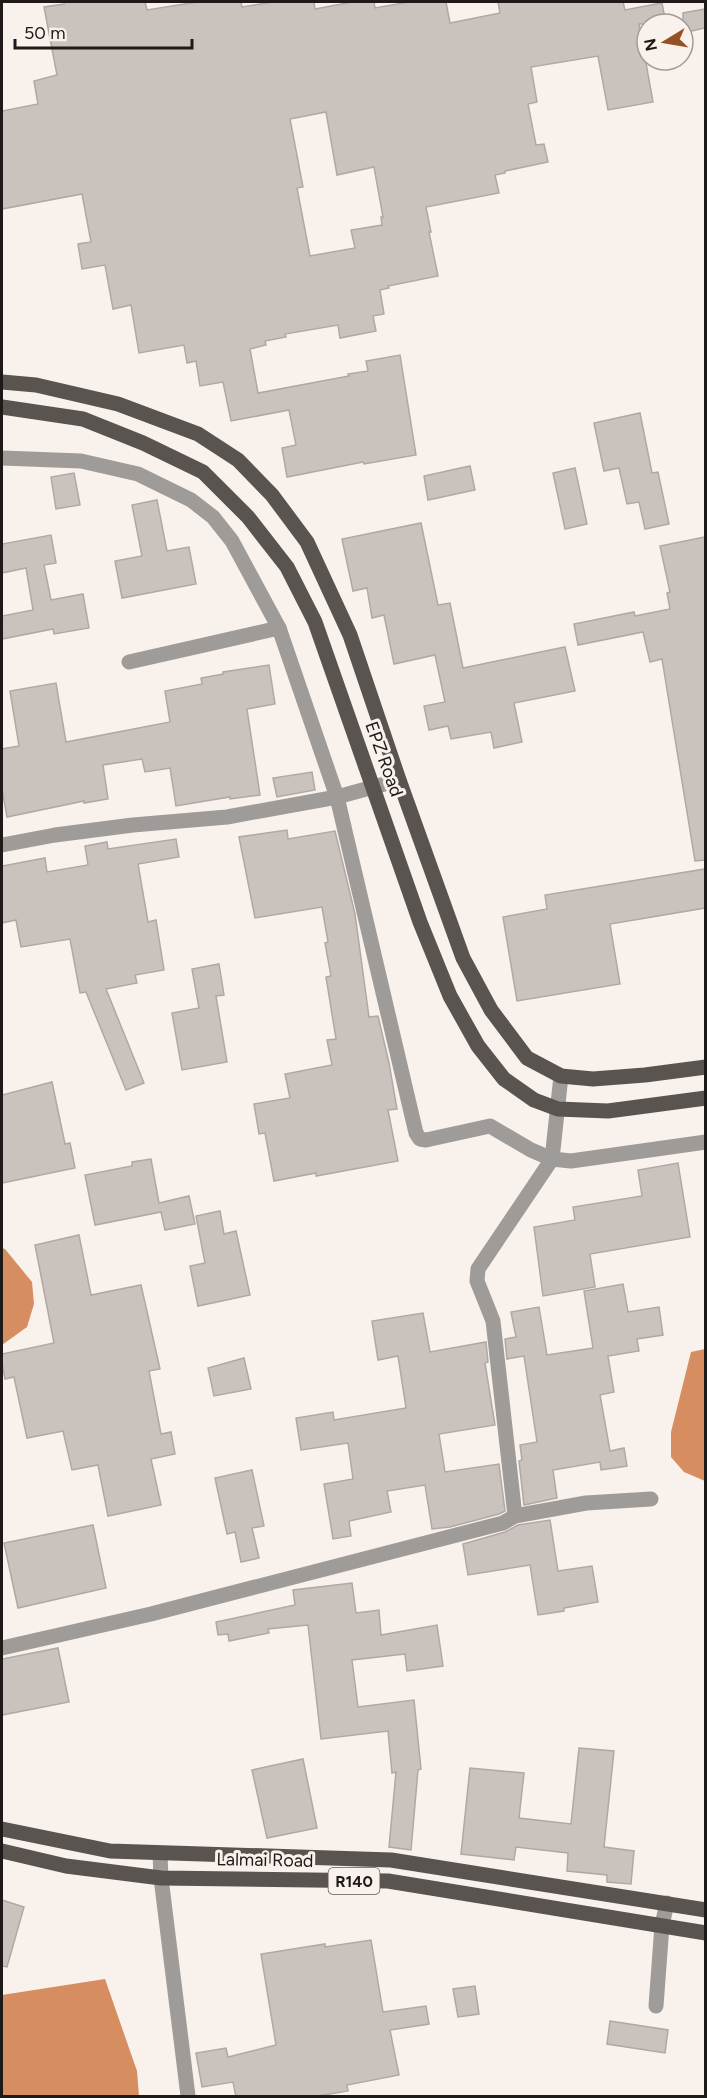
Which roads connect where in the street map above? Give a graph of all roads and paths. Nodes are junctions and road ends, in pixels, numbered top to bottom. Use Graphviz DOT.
graph roads {
  1 [pos="2,382"];
  2 [pos="2,407"];
  3 [pos="2,458"];
  4 [pos="279,628"];
  5 [pos="129,662"];
  6 [pos="399,780"];
  7 [pos="373,788"];
  8 [pos="338,797"];
  9 [pos="2,845"];
  10 [pos="705,1066"];
  11 [pos="561,1076"];
  12 [pos="705,1098"];
  13 [pos="558,1109"];
  14 [pos="705,1142"];
  15 [pos="552,1159"];
  16 [pos="651,1499"];
  17 [pos="516,1516"];
  18 [pos="2,1648"];
  19 [pos="2,1828"];
  20 [pos="2,1851"];
  21 [pos="160,1854"];
  22 [pos="161,1878"];
  23 [pos="667,1903"];
  24 [pos="705,1910"];
  25 [pos="662,1925"];
  26 [pos="705,1933"];
  27 [pos="656,2006"];
  28 [pos="188,2097"];
  1 -- 6 [label="main road, EPZ Road"];
  2 -- 7 [label="main road, EPZ Road"];
  3 -- 4 [label="street"];
  4 -- 5 [label="street"];
  4 -- 8 [label="street"];
  6 -- 7 [label="street"];
  6 -- 11 [label="main road, EPZ Road"];
  7 -- 8 [label="street"];
  7 -- 13 [label="main road, EPZ Road"];
  8 -- 9 [label="street"];
  8 -- 15 [label="street"];
  10 -- 11 [label="main road, EPZ Road"];
  11 -- 13 [label="street"];
  12 -- 13 [label="main road, EPZ Road"];
  13 -- 15 [label="street"];
  14 -- 15 [label="street"];
  15 -- 17 [label="street"];
  16 -- 17 [label="street"];
  17 -- 18 [label="street"];
  19 -- 21 [label="main road, Lalmai Road / R140"];
  20 -- 22 [label="main road, Lalmai Road / R140"];
  21 -- 22 [label="street"];
  21 -- 23 [label="main road, Lalmai Road / R140"];
  22 -- 25 [label="main road, Lalmai Road / R140"];
  22 -- 28 [label="street"];
  23 -- 24 [label="main road, Lalmai Road / R140"];
  23 -- 25 [label="street"];
  25 -- 26 [label="main road, Lalmai Road / R140"];
  25 -- 27 [label="street"];
}
